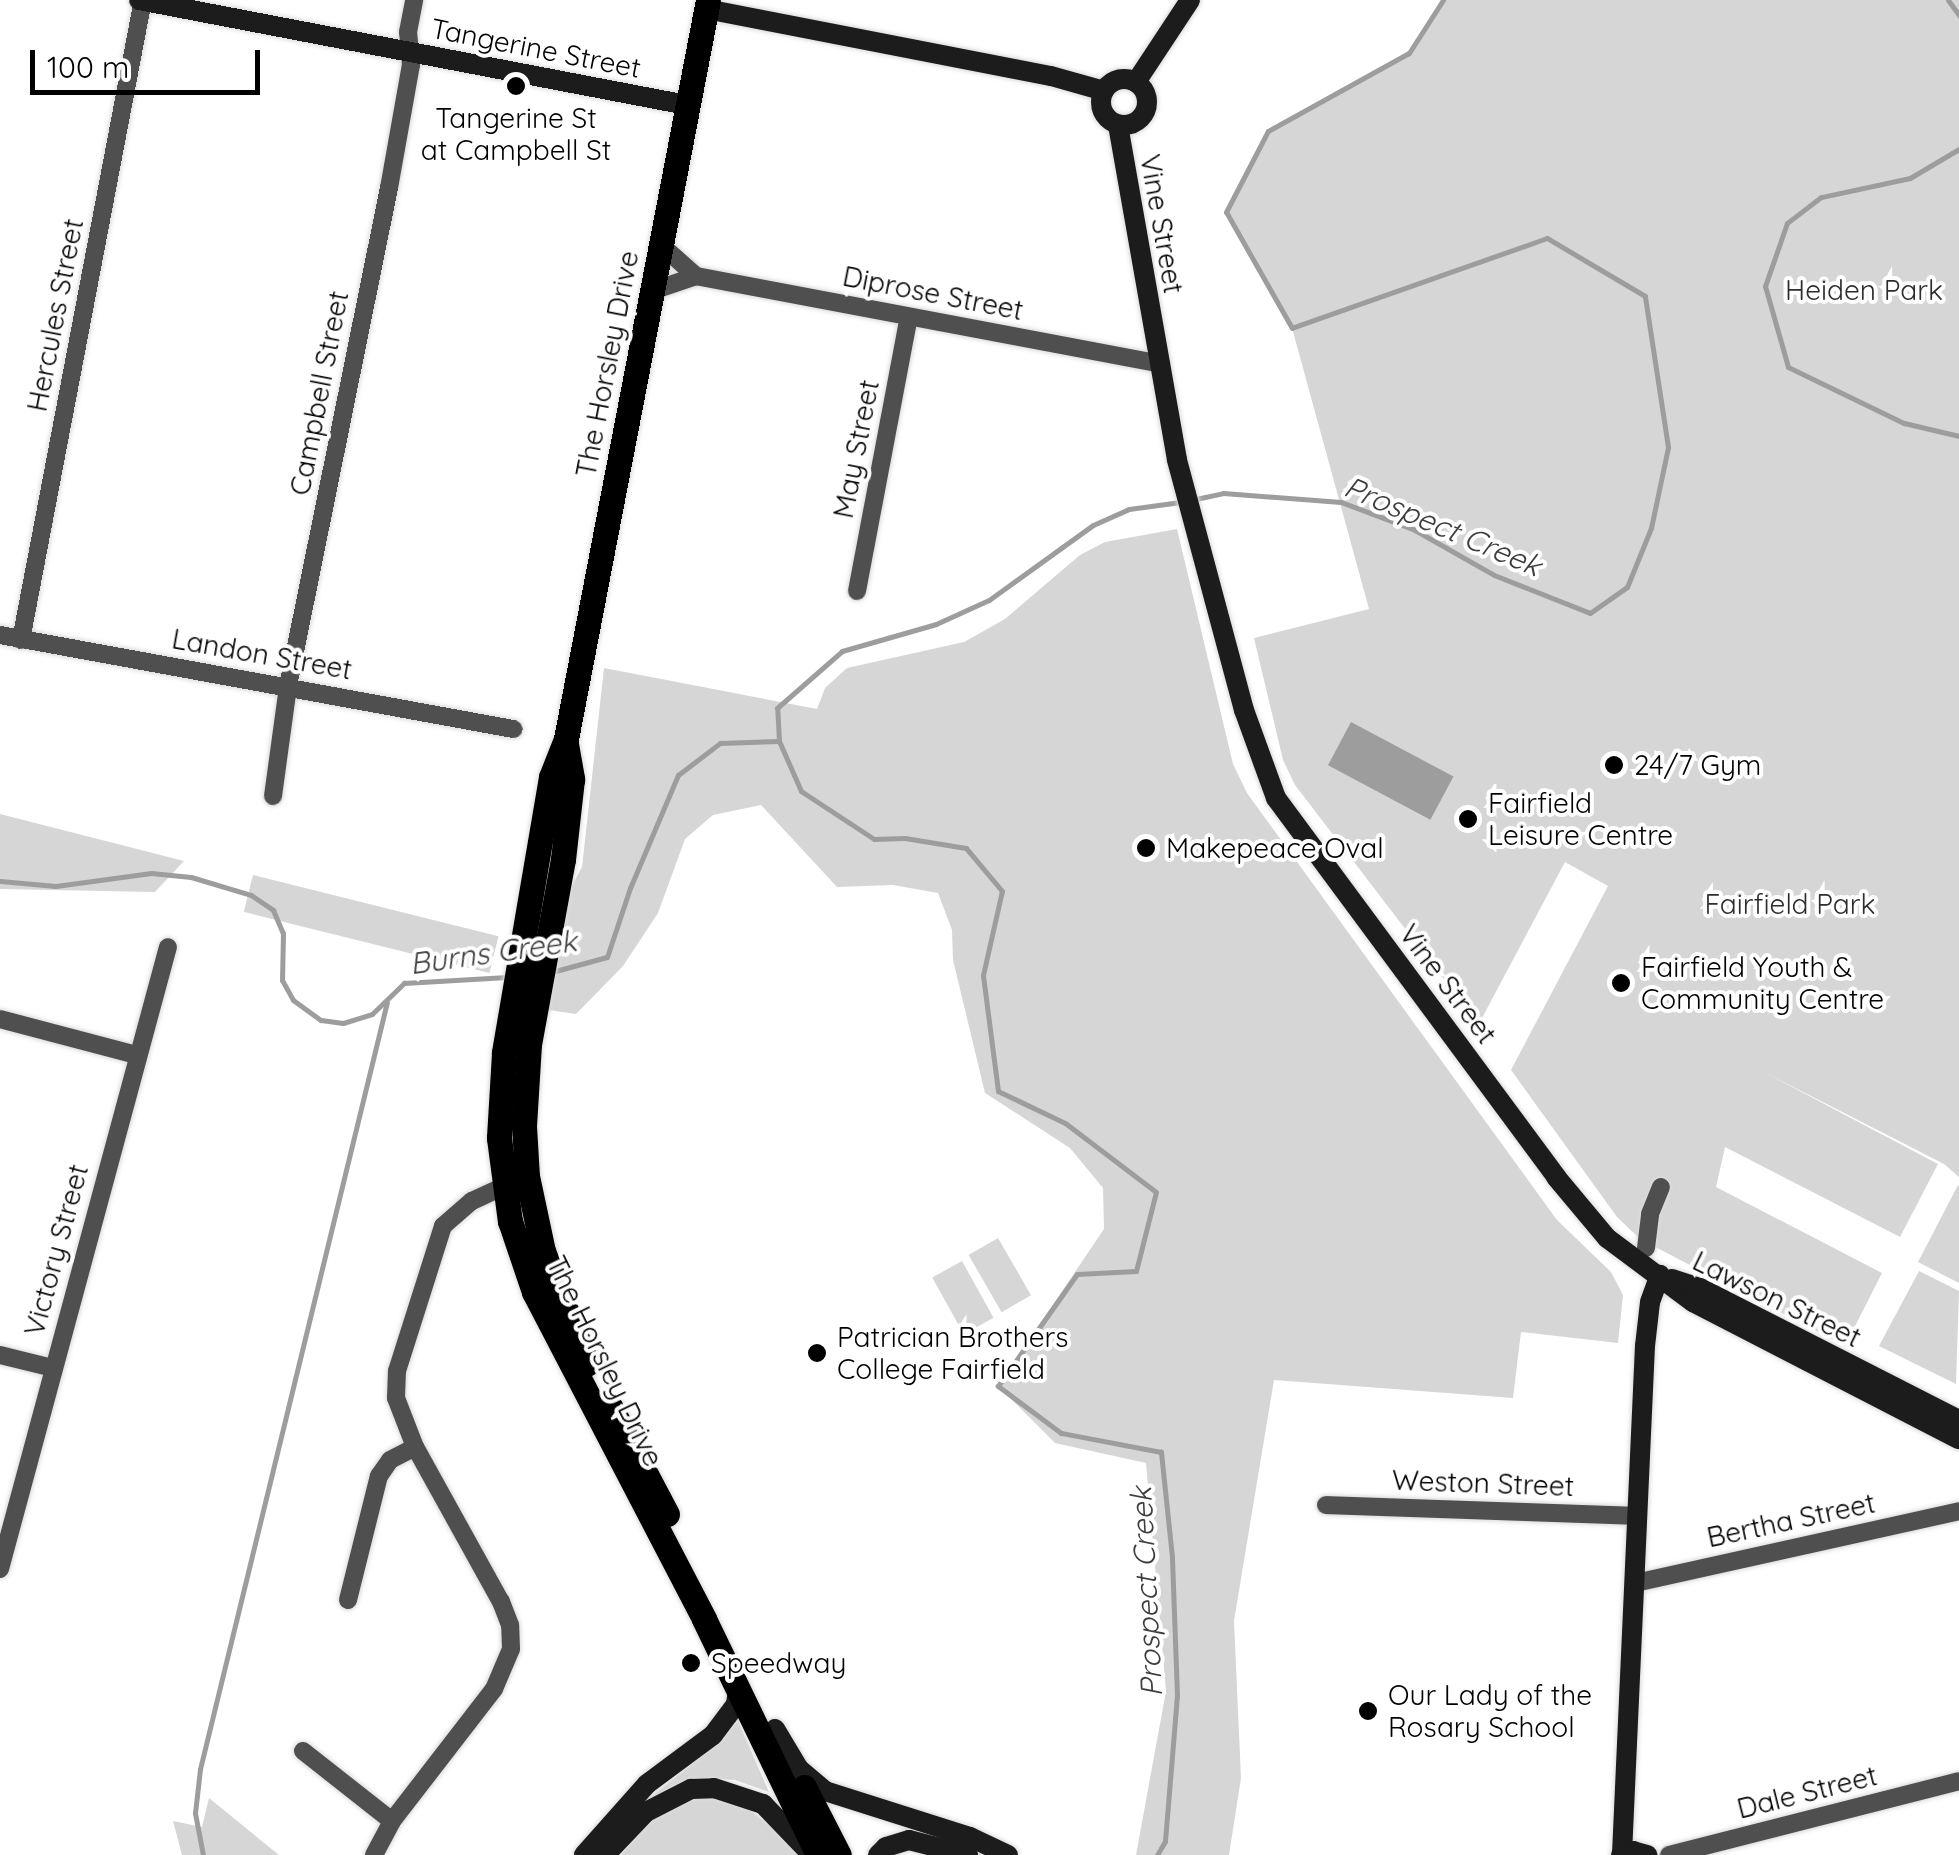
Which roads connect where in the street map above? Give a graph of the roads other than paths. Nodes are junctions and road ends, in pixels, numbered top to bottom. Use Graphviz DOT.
graph roads {
  1 [pos="142,0"];
  2 [pos="414,0"];
  3 [pos="1190,0"];
  4 [pos="707,5"];
  5 [pos="410,53"];
  6 [pos="1136,82"];
  7 [pos="1104,91"];
  8 [pos="687,105"];
  9 [pos="1118,125"];
  10 [pos="660,245"];
  11 [pos="696,276"];
  12 [pos="652,292"];
  13 [pos="910,317"];
  14 [pos="1161,364"];
  15 [pos="857,591"];
  16 [pos="0,635"];
  17 [pos="21,640"];
  18 [pos="288,686"];
  19 [pos="513,729"];
  20 [pos="273,796"];
  21 [pos="168,947"];
  22 [pos="0,1020"];
  23 [pos="136,1055"];
  24 [pos="515,1181"];
  25 [pos="1661,1186"];
  26 [pos="1646,1248"];
  27 [pos="1660,1275"];
  28 [pos="0,1355"];
  29 [pos="53,1368"];
  30 [pos="1959,1420"];
  31 [pos="1959,1439"];
  32 [pos="415,1447"];
  33 [pos="1326,1506"];
  34 [pos="1959,1511"];
  35 [pos="1638,1516"];
  36 [pos="0,1568"];
  37 [pos="1635,1582"];
  38 [pos="348,1600"];
  39 [pos="738,1690"];
  40 [pos="776,1729"];
  41 [pos="303,1751"];
  42 [pos="1959,1781"];
  43 [pos="392,1821"];
  44 [pos="961,1853"];
  45 [pos="1622,1854"];
  46 [pos="374,1855"];
  47 [pos="584,1855"];
  48 [pos="605,1855"];
  49 [pos="814,1855"];
  50 [pos="839,1855"];
  51 [pos="878,1855"];
  52 [pos="1008,1855"];
  53 [pos="1647,1855"];
  54 [pos="1669,1855"];
  1 -- 5 [label="main road, Tangerine Street"];
  1 -- 17 [label="street, Hercules Street"];
  2 -- 5 [label="street, Campbell Street"];
  3 -- 6 [label="main road"];
  4 -- 7 [label="main road"];
  4 -- 8 [label="main road, The Horsley Drive"];
  5 -- 8 [label="main road, Tangerine Street"];
  5 -- 18 [label="street, Campbell Street"];
  6 -- 7 [label="main road"];
  6 -- 9 [label="main road"];
  7 -- 9 [label="main road"];
  8 -- 10 [label="main road, The Horsley Drive"];
  9 -- 14 [label="main road, Vine Street"];
  10 -- 11 [label="street, Diprose Street"];
  10 -- 12 [label="main road, The Horsley Drive"];
  11 -- 12 [label="street"];
  11 -- 13 [label="street, Diprose Street"];
  12 -- 24 [label="main road, The Horsley Drive"];
  13 -- 14 [label="street, Diprose Street"];
  13 -- 15 [label="street, May Street"];
  14 -- 27 [label="main road, Vine Street"];
  16 -- 17 [label="street, Landon Street"];
  17 -- 18 [label="street, Landon Street"];
  18 -- 19 [label="street, Landon Street"];
  18 -- 20 [label="street, Campbell Street"];
  21 -- 23 [label="street, Victory Street"];
  22 -- 23 [label="street"];
  23 -- 29 [label="street, Victory Street"];
  24 -- 32 [label="street"];
  24 -- 39 [label="main road, The Horsley Drive"];
  24 -- 40 [label="main road, The Horsley Drive"];
  25 -- 26 [label="street"];
  27 -- 30 [label="main road, Lawson Street"];
  27 -- 31 [label="main road, Lawson Street"];
  27 -- 35 [label="main road"];
  28 -- 29 [label="street"];
  29 -- 36 [label="street, Victory Street"];
  32 -- 38 [label="street"];
  32 -- 43 [label="street"];
  33 -- 35 [label="street, Weston Street"];
  34 -- 37 [label="street, Bertha Street"];
  35 -- 37 [label="main road"];
  37 -- 45 [label="main road"];
  39 -- 47 [label="main road"];
  39 -- 49 [label="main road, The Horsley Drive"];
  40 -- 50 [label="main road, The Horsley Drive"];
  40 -- 52 [label="main road"];
  41 -- 43 [label="street"];
  42 -- 54 [label="street, Dale Street"];
  43 -- 46 [label="street"];
  44 -- 51 [label="main road"];
  45 -- 53 [label="main road"];
  48 -- 49 [label="main road"];
}
